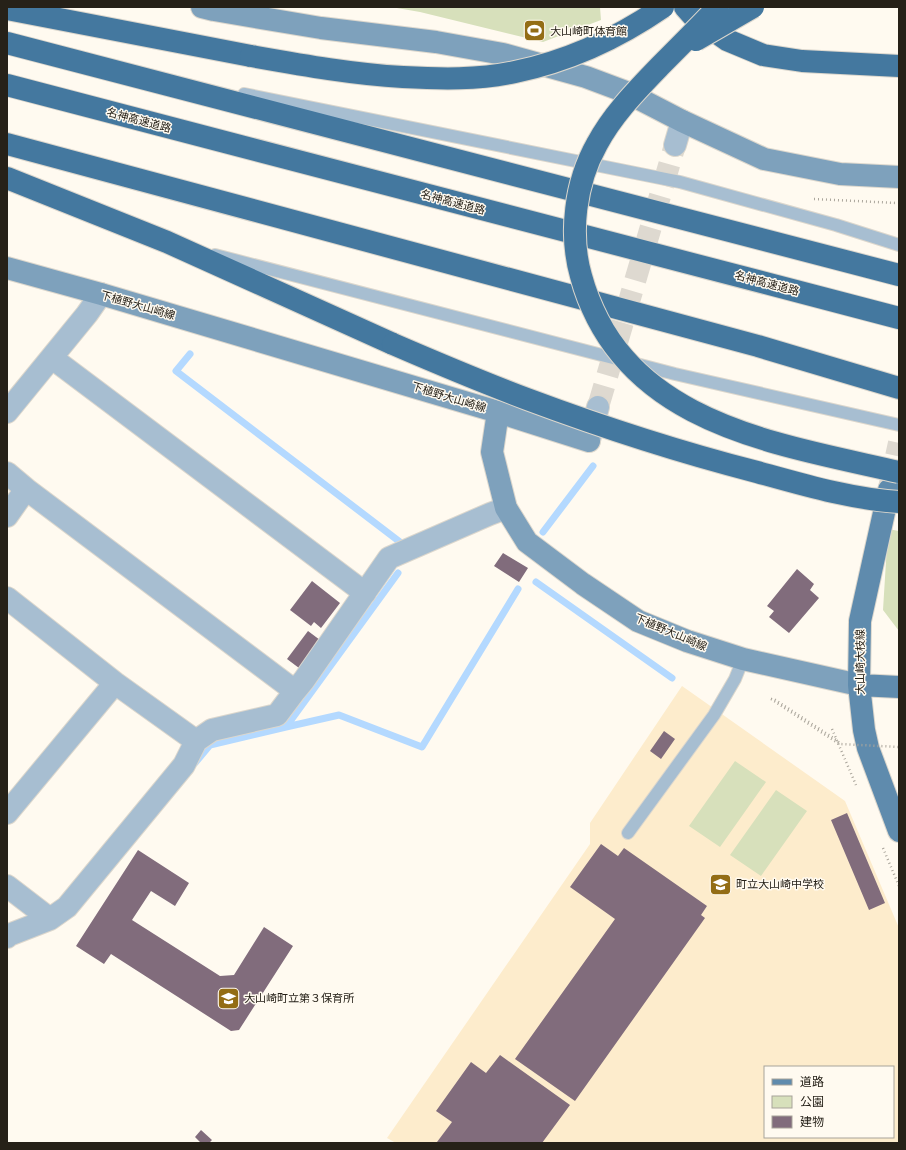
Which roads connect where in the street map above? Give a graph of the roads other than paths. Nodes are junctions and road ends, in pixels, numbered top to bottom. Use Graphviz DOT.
graph roads {
  1 [pos="202,7"];
  2 [pos="663,7"];
  3 [pos="685,7"];
  4 [pos="718,7"];
  5 [pos="753,7"];
  6 [pos="7,8"];
  7 [pos="7,43"];
  8 [pos="80,61"];
  9 [pos="899,66"];
  10 [pos="650,77"];
  11 [pos="7,85"];
  12 [pos="682,121"];
  13 [pos="7,144"];
  14 [pos="675,145"];
  15 [pos="899,177"];
  16 [pos="7,178"];
  17 [pos="167,242"];
  18 [pos="899,245"];
  19 [pos="7,268"];
  20 [pos="899,275"];
  21 [pos="101,294"];
  22 [pos="899,318"];
  23 [pos="758,346"];
  24 [pos="52,358"];
  25 [pos="899,381"];
  26 [pos="899,388"];
  27 [pos="598,407"];
  28 [pos="7,412"];
  29 [pos="498,412"];
  30 [pos="899,425"];
  31 [pos="589,441"];
  32 [pos="7,473"];
  33 [pos="896,488"];
  34 [pos="26,489"];
  35 [pos="506,508"];
  36 [pos="7,516"];
  37 [pos="365,593"];
  38 [pos="7,598"];
  39 [pos="743,659"];
  40 [pos="115,682"];
  41 [pos="859,685"];
  42 [pos="899,687"];
  43 [pos="295,691"];
  44 [pos="196,741"];
  45 [pos="7,813"];
  46 [pos="899,831"];
  47 [pos="628,833"];
  48 [pos="7,886"];
  49 [pos="50,919"];
  50 [pos="7,937"];
  1 -- 12 [label="main road"];
  2 -- 6 [label="highway, bridge"];
  3 -- 9 [label="highway"];
  4 -- 10 [label="highway, bridge"];
  5 -- 10 [label="highway, bridge"];
  7 -- 8 [label="highway"];
  8 -- 18 [label="lane"];
  8 -- 20 [label="highway"];
  10 -- 33 [label="highway, bridge"];
  11 -- 22 [label="highway, 名神高速道路"];
  12 -- 14 [label="street"];
  12 -- 15 [label="main road"];
  13 -- 23 [label="highway"];
  16 -- 17 [label="highway"];
  17 -- 30 [label="lane"];
  17 -- 33 [label="highway, bridge"];
  19 -- 21 [label="main road, 下植野大山崎線"];
  21 -- 24 [label="street"];
  21 -- 29 [label="main road, 下植野大山崎線"];
  23 -- 25 [label="highway"];
  23 -- 26 [label="highway"];
  24 -- 28 [label="street"];
  24 -- 37 [label="street"];
  27 -- 31 [label="street"];
  29 -- 31 [label="main road"];
  29 -- 35 [label="main road, 下植野大山崎線"];
  32 -- 34 [label="street"];
  33 -- 41 [label="main road, 大山崎大枝線"];
  34 -- 36 [label="street"];
  34 -- 43 [label="street"];
  35 -- 37 [label="street"];
  35 -- 39 [label="main road, 下植野大山崎線"];
  37 -- 43 [label="street"];
  38 -- 40 [label="street"];
  39 -- 41 [label="main road, 下植野大山崎線"];
  39 -- 47 [label="lane"];
  40 -- 44 [label="street"];
  40 -- 45 [label="street"];
  41 -- 42 [label="main road"];
  41 -- 46 [label="main road, 大山崎大枝線"];
  43 -- 44 [label="street"];
  44 -- 49 [label="street"];
  48 -- 49 [label="street"];
  49 -- 50 [label="street"];
}
